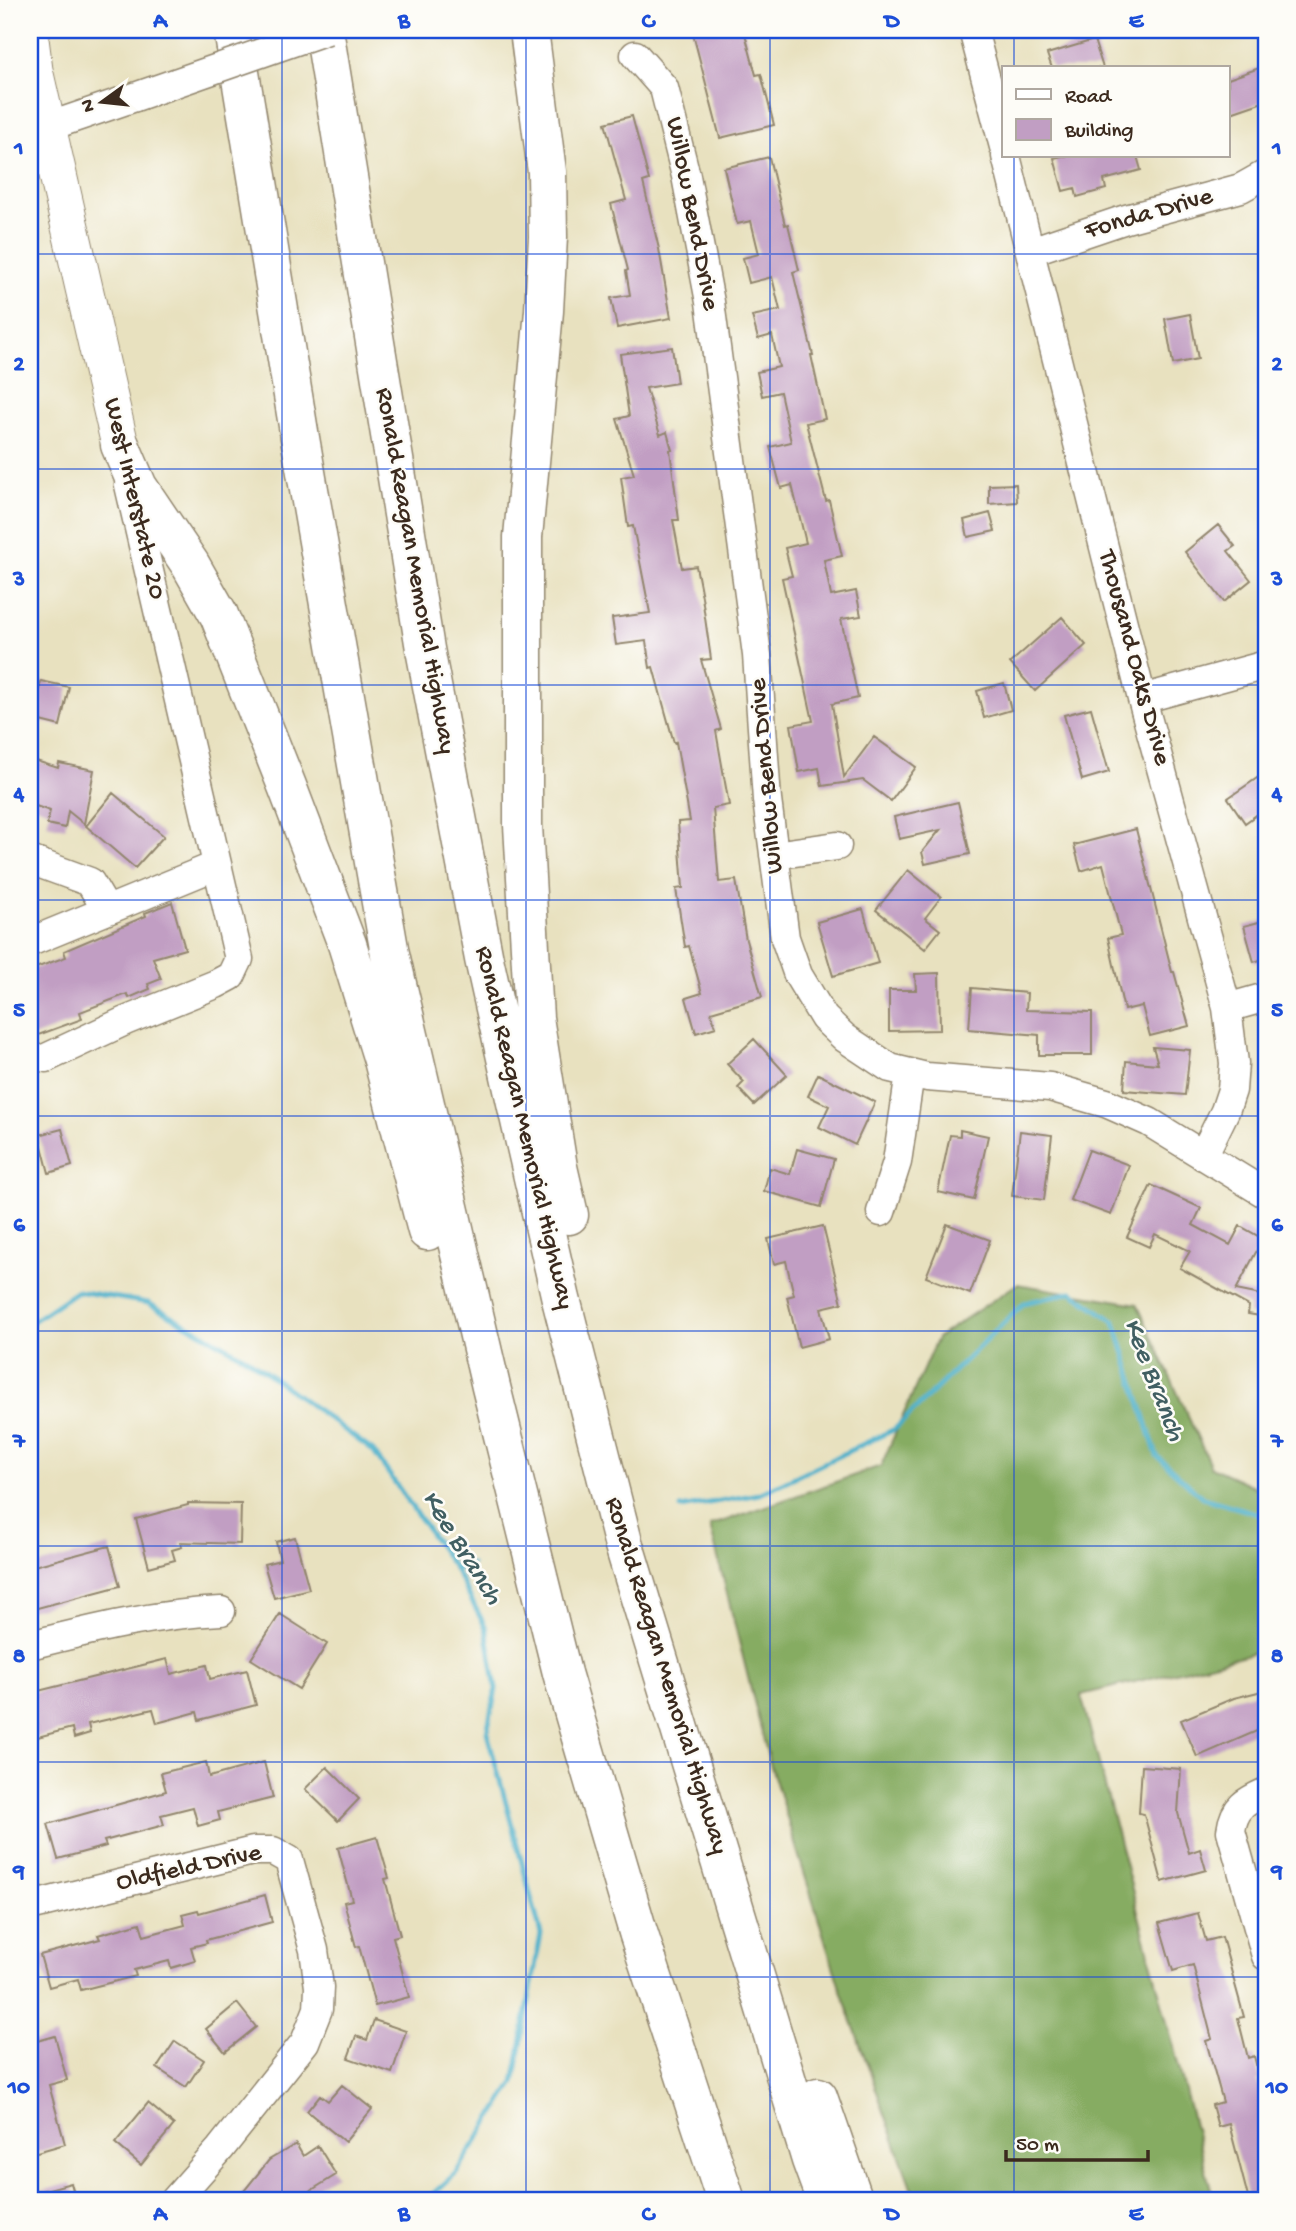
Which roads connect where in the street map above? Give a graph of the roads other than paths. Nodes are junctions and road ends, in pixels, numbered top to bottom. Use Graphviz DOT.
graph roads {
  1 [pos="233,30"];
  2 [pos="326,30"];
  3 [pos="529,30"];
  4 [pos="973,30"];
  5 [pos="30,39"];
  6 [pos="635,55"];
  7 [pos="39,130"];
  8 [pos="1002,139"];
  9 [pos="1007,158"];
  10 [pos="1266,174"];
  11 [pos="1031,251"];
  12 [pos="120,445"];
  13 [pos="1266,665"];
  14 [pos="1142,699"];
  15 [pos="837,846"];
  16 [pos="774,855"];
  17 [pos="30,860"];
  18 [pos="215,866"];
  19 [pos="106,909"];
  20 [pos="30,942"];
  21 [pos="1266,997"];
  22 [pos="1227,1008"];
  23 [pos="46,1058"];
  24 [pos="910,1073"];
  25 [pos="1203,1156"];
  26 [pos="1266,1194"];
  27 [pos="881,1212"];
  28 [pos="221,1611"];
  29 [pos="30,1646"];
  30 [pos="562,1673"];
  31 [pos="698,1787"];
  32 [pos="1266,1792"];
  33 [pos="723,1873"];
  34 [pos="30,1906"];
  35 [pos="1266,1956"];
  36 [pos="174,2201"];
  37 [pos="726,2201"];
  38 [pos="826,2201"];
  39 [pos="854,2201"];
  1 -- 30 [label="highway"];
  2 -- 7 [label="street, bridge"];
  2 -- 31 [label="highway, Ronald Reagan Memorial Highway"];
  3 -- 31 [label="highway"];
  4 -- 8 [label="street"];
  5 -- 7 [label="main road, West Interstate 20"];
  6 -- 16 [label="street, Willow Bend Drive"];
  7 -- 12 [label="main road, West Interstate 20"];
  9 -- 11 [label="street, Thousand Oaks Drive"];
  10 -- 11 [label="street, Fonda Drive"];
  11 -- 14 [label="street, Thousand Oaks Drive"];
  12 -- 18 [label="street, West Interstate 20"];
  12 -- 30 [label="highway"];
  13 -- 14 [label="street"];
  14 -- 22 [label="street, Thousand Oaks Drive"];
  15 -- 16 [label="street"];
  16 -- 24 [label="street, Willow Bend Drive"];
  17 -- 19 [label="street"];
  18 -- 19 [label="street"];
  18 -- 23 [label="street, West Interstate 20"];
  19 -- 20 [label="street"];
  21 -- 22 [label="street"];
  22 -- 25 [label="street, Thousand Oaks Drive"];
  24 -- 25 [label="street, Willow Bend Drive"];
  24 -- 27 [label="street"];
  25 -- 26 [label="street, Willow Bend Drive"];
  28 -- 29 [label="street"];
  30 -- 37 [label="highway"];
  31 -- 33 [label="highway, Ronald Reagan Memorial Highway"];
  32 -- 35 [label="street"];
  33 -- 38 [label="highway, Ronald Reagan Memorial Highway"];
  33 -- 39 [label="highway"];
  34 -- 36 [label="street, Oldfield Drive"];
}
